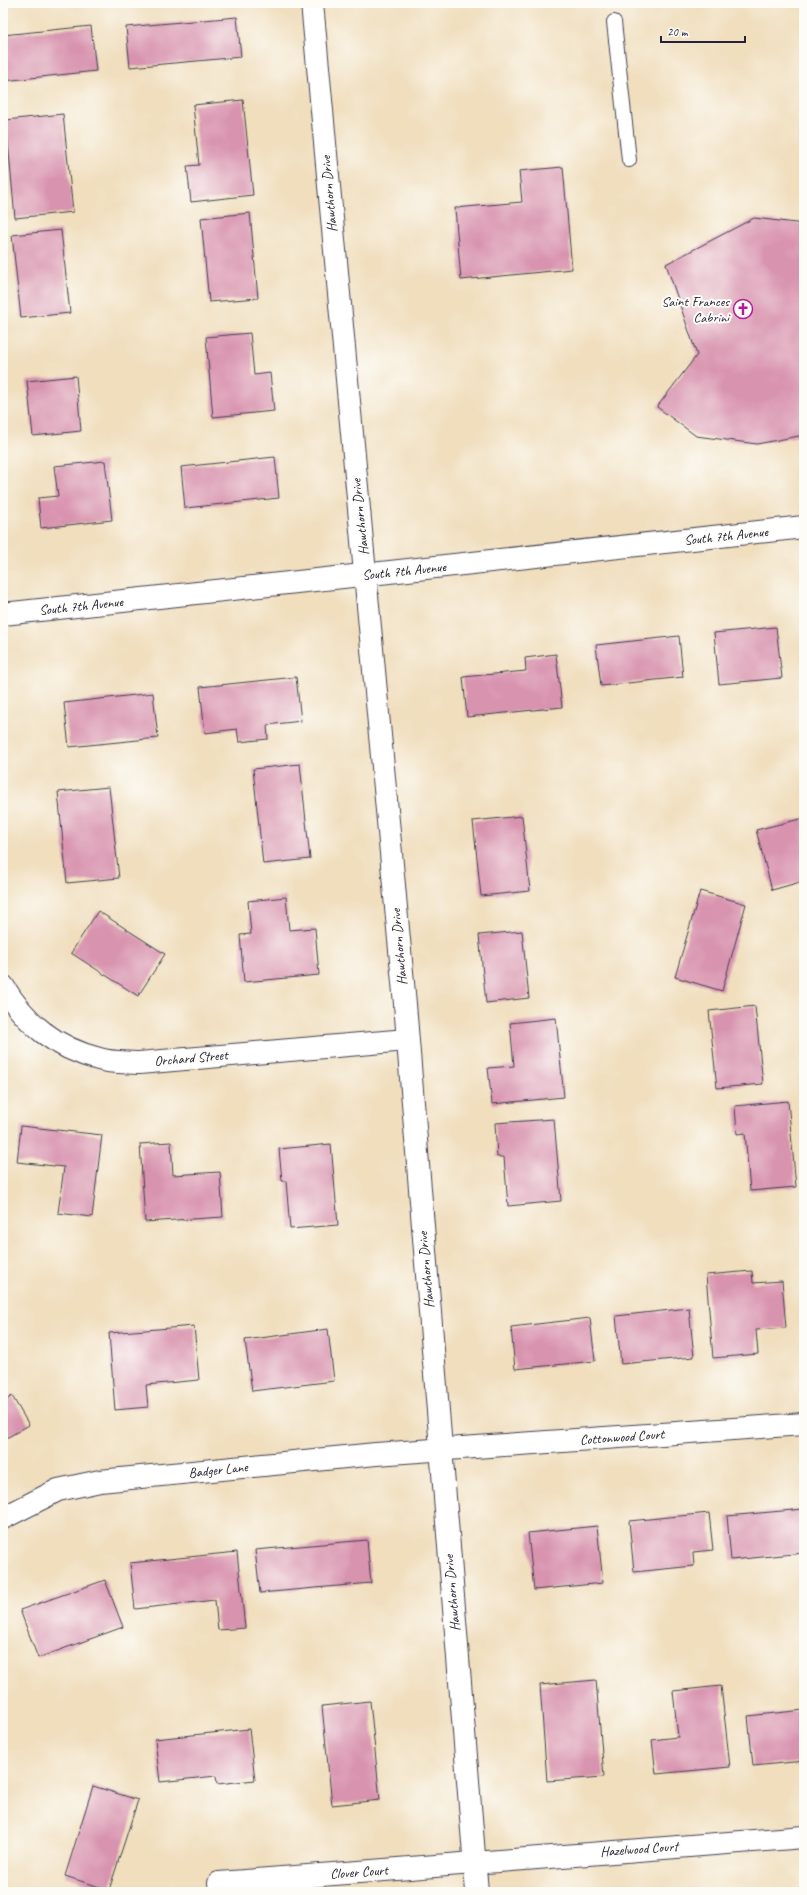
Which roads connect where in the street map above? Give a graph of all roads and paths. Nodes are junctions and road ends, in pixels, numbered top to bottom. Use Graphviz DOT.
graph roads {
  1 [pos="312,3"];
  2 [pos="614,22"];
  3 [pos="629,160"];
  4 [pos="804,527"];
  5 [pos="366,575"];
  6 [pos="3,614"];
  7 [pos="3,986"];
  8 [pos="408,1040"];
  9 [pos="804,1424"];
  10 [pos="440,1450"];
  11 [pos="3,1518"];
  12 [pos="804,1837"];
  13 [pos="475,1862"];
  14 [pos="218,1883"];
  15 [pos="477,1892"];
  1 -- 5 [label="street, Hawthorn Drive"];
  2 -- 3 [label="lane"];
  4 -- 5 [label="street, South 7th Avenue"];
  5 -- 6 [label="street, South 7th Avenue"];
  5 -- 8 [label="street, Hawthorn Drive"];
  7 -- 8 [label="street, Orchard Street"];
  8 -- 10 [label="street, Hawthorn Drive"];
  9 -- 10 [label="street, Cottonwood Court"];
  10 -- 11 [label="street, Badger Lane"];
  10 -- 13 [label="street, Hawthorn Drive"];
  12 -- 13 [label="street, Hazelwood Court"];
  13 -- 14 [label="street, Clover Court"];
  13 -- 15 [label="street, Hawthorn Drive"];
}
